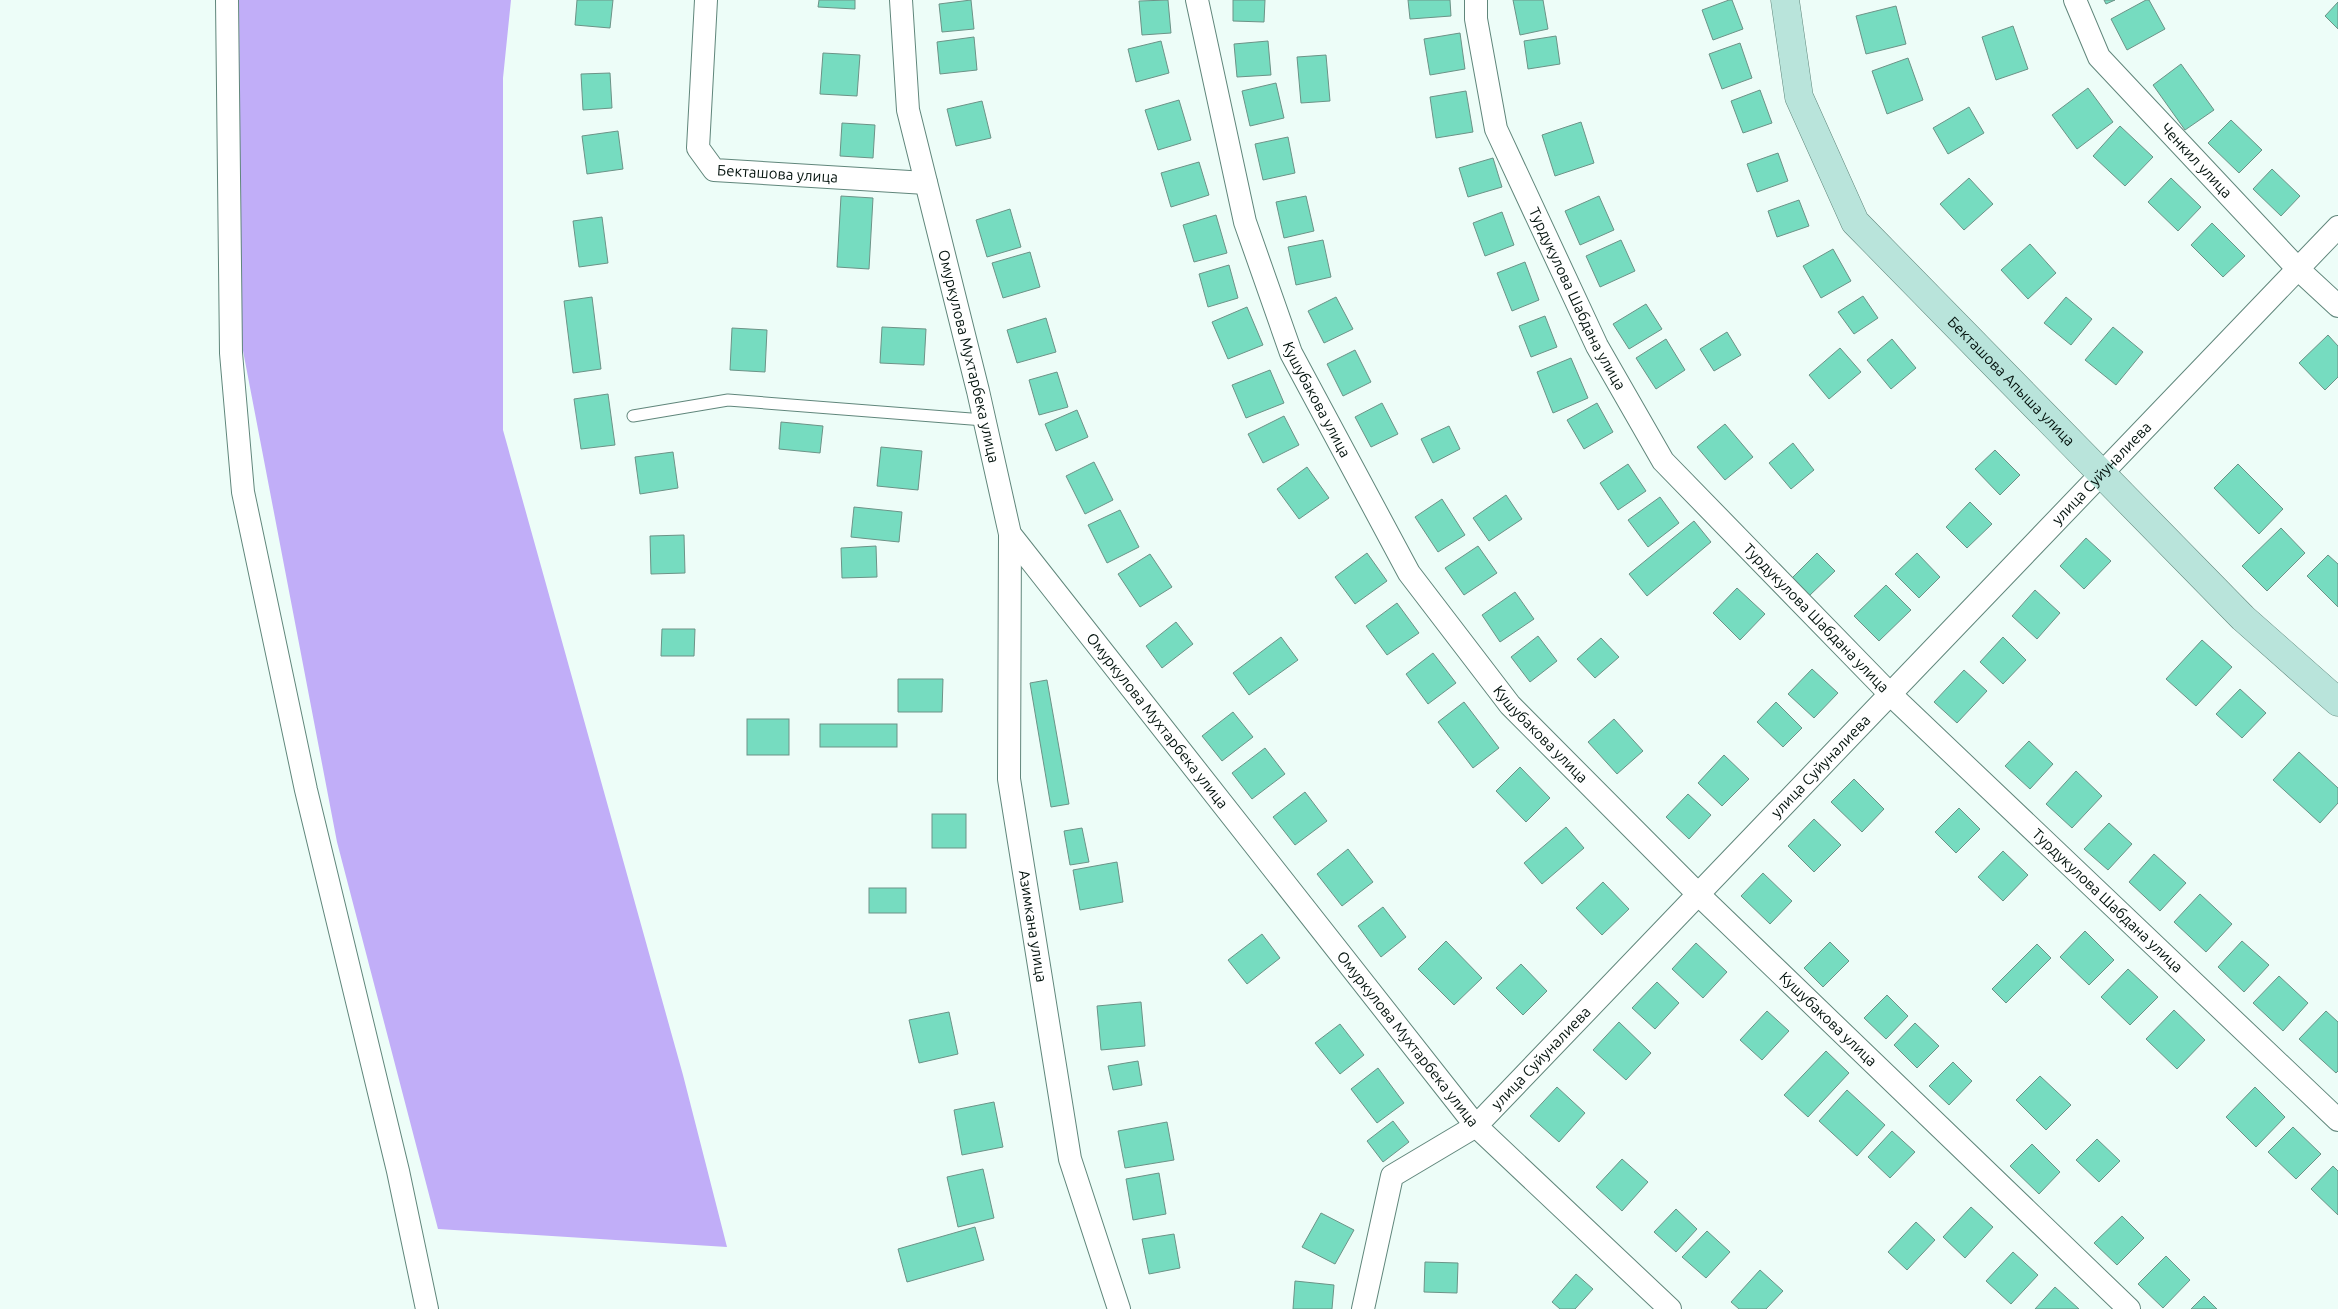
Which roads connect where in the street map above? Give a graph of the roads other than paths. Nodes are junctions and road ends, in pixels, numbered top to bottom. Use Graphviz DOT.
graph roads {
  1 [pos="227,0"];
  2 [pos="706,0"];
  3 [pos="901,0"];
  4 [pos="1197,0"];
  5 [pos="1476,0"];
  6 [pos="1785,0"];
  7 [pos="2075,0"];
  8 [pos="926,183"];
  9 [pos="2338,227"];
  10 [pos="2298,268"];
  11 [pos="2338,306"];
  12 [pos="633,416"];
  13 [pos="984,420"];
  14 [pos="2101,473"];
  15 [pos="1010,534"];
  16 [pos="1890,694"];
  17 [pos="2338,702"];
  18 [pos="1698,894"];
  19 [pos="2338,1120"];
  20 [pos="1476,1126"];
  21 [pos="427,1309"];
  22 [pos="1119,1309"];
  23 [pos="1364,1309"];
  24 [pos="1670,1309"];
  25 [pos="2129,1309"];
  1 -- 21 [label="street"];
  2 -- 8 [label="street, Бекташова улица"];
  3 -- 8 [label="street, Омуркулова Мухтарбека улица"];
  4 -- 18 [label="street, Кушубакова улица"];
  5 -- 16 [label="street, Турдукулова Шабдана улица"];
  6 -- 14 [label="street, Бекташова Апыша улица"];
  7 -- 10 [label="street, Ченкил улица"];
  8 -- 13 [label="street, Омуркулова Мухтарбека улица"];
  9 -- 10 [label="street, улица Суйуналиева"];
  10 -- 11 [label="street, Ченкил улица"];
  10 -- 14 [label="street, улица Суйуналиева"];
  12 -- 13 [label="lane"];
  13 -- 15 [label="street, Омуркулова Мухтарбека улица"];
  14 -- 16 [label="street, улица Суйуналиева"];
  14 -- 17 [label="street, Бекташова Апыша улица"];
  15 -- 20 [label="street, Омуркулова Мухтарбека улица"];
  15 -- 22 [label="street, Азимкана улица"];
  16 -- 18 [label="street, улица Суйуналиева"];
  16 -- 19 [label="street, Турдукулова Шабдана улица"];
  18 -- 20 [label="street, улица Суйуналиева"];
  18 -- 25 [label="street, Кушубакова улица"];
  20 -- 23 [label="street, улица Суйуналиева"];
  20 -- 24 [label="street, Омуркулова Мухтарбека улица"];
}
